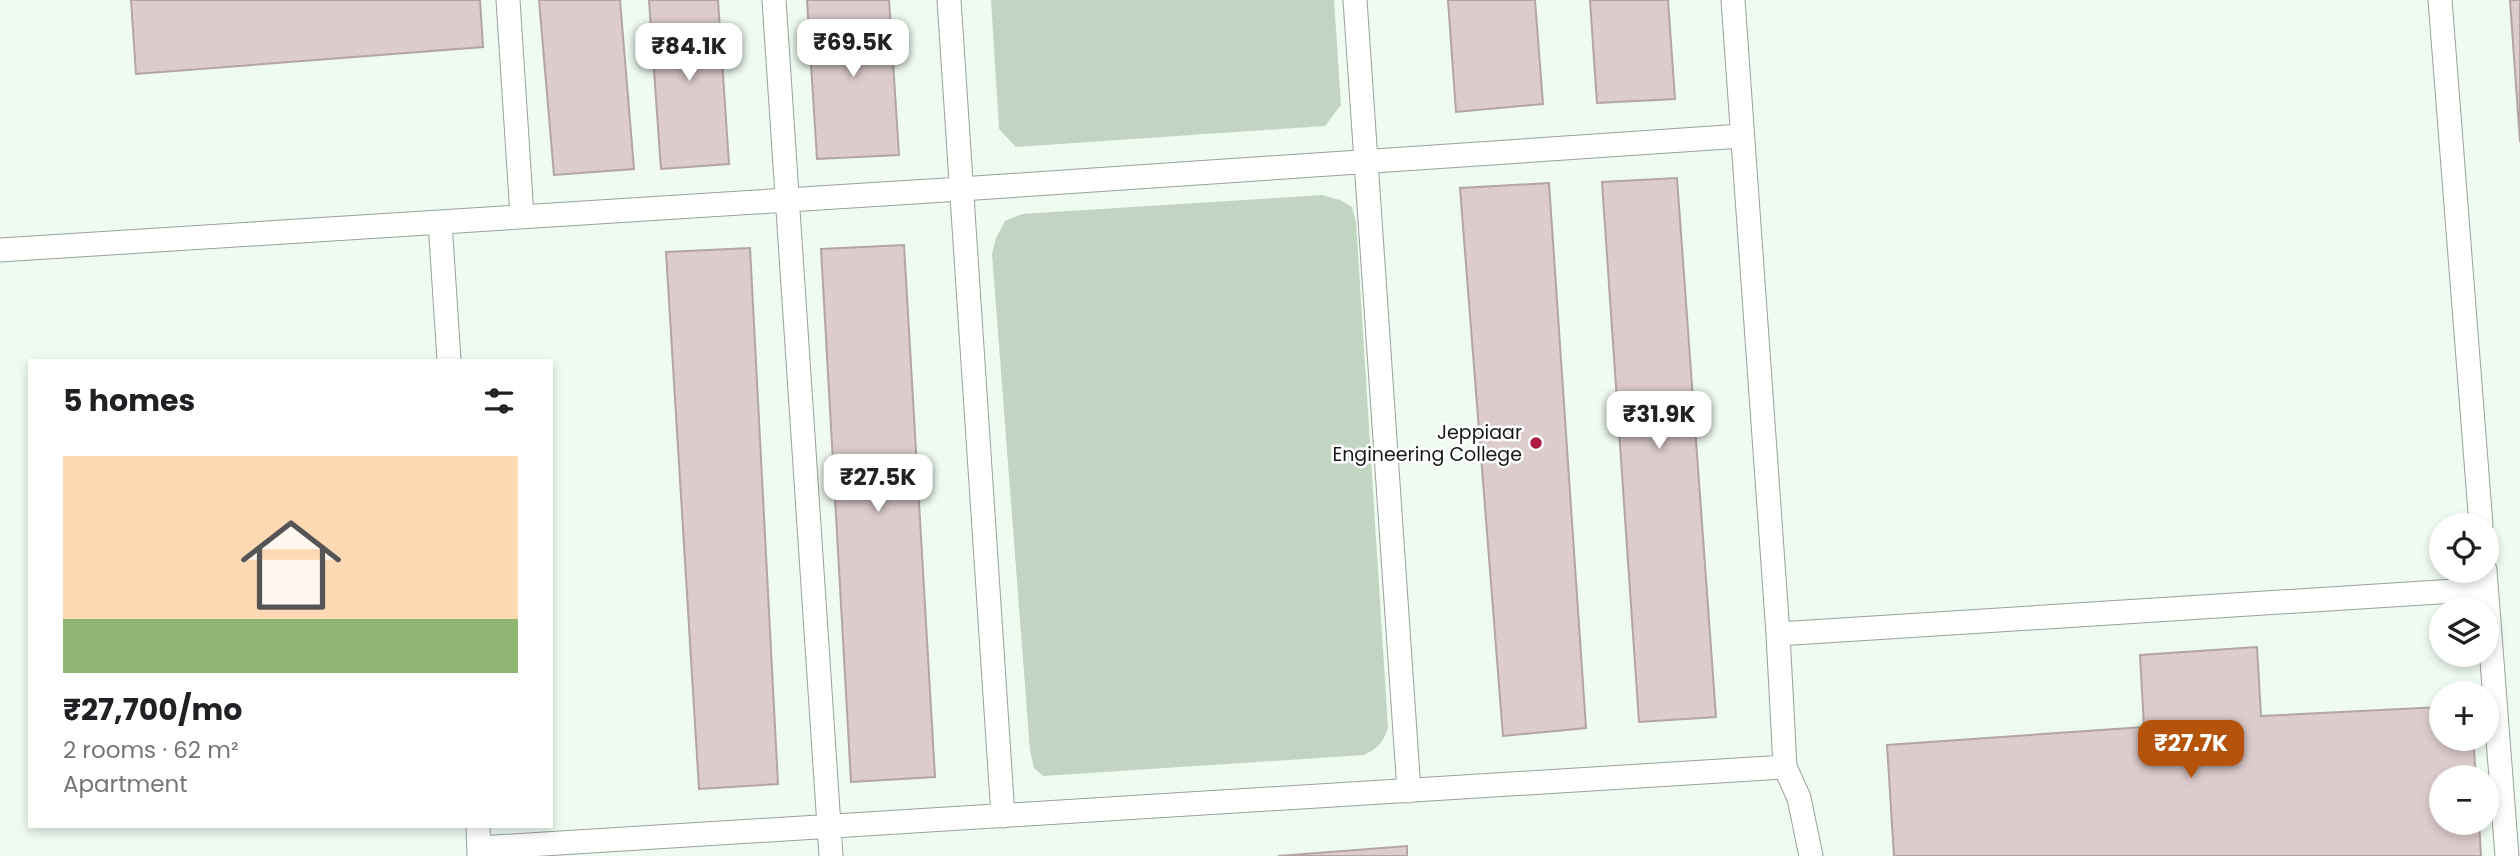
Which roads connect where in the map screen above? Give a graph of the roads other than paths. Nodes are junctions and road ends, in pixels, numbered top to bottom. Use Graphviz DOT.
graph roads {
  1 [pos="508,0"];
  2 [pos="774,0"];
  3 [pos="949,0"];
  4 [pos="1355,0"];
  5 [pos="1733,0"];
  6 [pos="2440,0"];
  7 [pos="1742,136"];
  8 [pos="1366,161"];
  9 [pos="961,189"];
  10 [pos="788,200"];
  11 [pos="522,216"];
  12 [pos="440,222"];
  13 [pos="0,250"];
  14 [pos="449,359"];
  15 [pos="2480,513"];
  16 [pos="2447,583"];
  17 [pos="2486,583"];
  18 [pos="1778,634"];
  19 [pos="1785,767"];
  20 [pos="1409,791"];
  21 [pos="1003,816"];
  22 [pos="829,828"];
  23 [pos="479,843"];
  24 [pos="831,856"];
  25 [pos="1811,856"];
  26 [pos="2507,856"];
  1 -- 11 [label="lane"];
  2 -- 10 [label="lane"];
  3 -- 9 [label="lane"];
  4 -- 8 [label="lane"];
  5 -- 7 [label="lane"];
  6 -- 15 [label="lane"];
  7 -- 8 [label="lane"];
  7 -- 18 [label="lane"];
  8 -- 9 [label="lane"];
  8 -- 20 [label="lane"];
  9 -- 10 [label="lane"];
  9 -- 21 [label="lane"];
  10 -- 11 [label="lane"];
  10 -- 22 [label="lane"];
  11 -- 12 [label="lane"];
  12 -- 13 [label="lane"];
  12 -- 14 [label="lane"];
  16 -- 18 [label="lane"];
  17 -- 26 [label="lane"];
  18 -- 19 [label="lane"];
  19 -- 20 [label="lane"];
  19 -- 25 [label="lane"];
  20 -- 21 [label="lane"];
  21 -- 22 [label="lane"];
  22 -- 23 [label="lane"];
  22 -- 24 [label="lane"];
}
